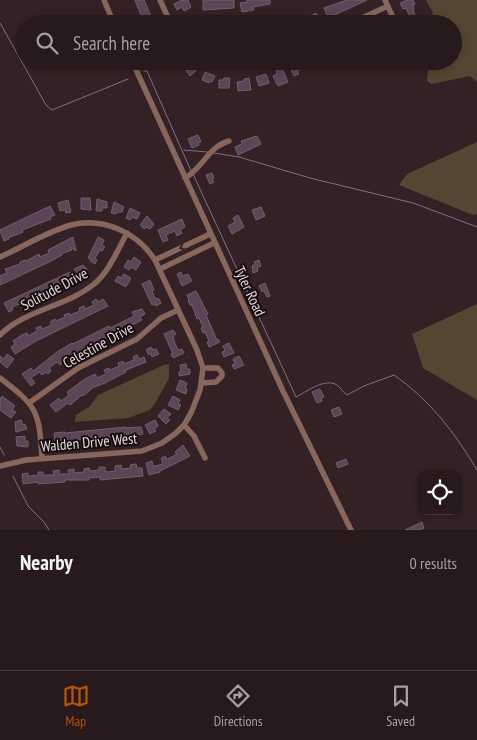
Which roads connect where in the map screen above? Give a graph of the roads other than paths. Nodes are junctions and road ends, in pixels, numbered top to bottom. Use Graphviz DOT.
graph roads {
  1 [pos="104,0"];
  2 [pos="160,0"];
  3 [pos="386,3"];
  4 [pos="110,15"];
  5 [pos="167,15"];
  6 [pos="365,15"];
  7 [pos="392,15"];
  8 [pos="136,70"];
  9 [pos="229,141"];
  10 [pos="185,178"];
  11 [pos="127,233"];
  12 [pos="210,234"];
  13 [pos="214,243"];
  14 [pos="0,258"];
  15 [pos="155,260"];
  16 [pos="160,269"];
  17 [pos="178,310"];
  18 [pos="0,336"];
  19 [pos="203,368"];
  20 [pos="0,378"];
  21 [pos="202,383"];
  22 [pos="30,403"];
  23 [pos="184,425"];
  24 [pos="42,458"];
  25 [pos="205,458"];
  26 [pos="0,466"];
  27 [pos="351,530"];
  1 -- 4 [label="street"];
  2 -- 5 [label="street"];
  3 -- 6 [label="street"];
  3 -- 7 [label="street"];
  8 -- 10 [label="street, Tyler Road"];
  9 -- 10 [label="street"];
  10 -- 12 [label="street, Tyler Road"];
  11 -- 14 [label="street"];
  11 -- 15 [label="street, Walden Drive West"];
  11 -- 18 [label="street, Solitude Drive"];
  12 -- 13 [label="street, Tyler Road"];
  12 -- 15 [label="street, one-way"];
  13 -- 16 [label="street"];
  13 -- 27 [label="street, Tyler Road"];
  15 -- 16 [label="street, Walden Drive West"];
  16 -- 17 [label="street, Walden Drive West"];
  17 -- 19 [label="street, Walden Drive West"];
  17 -- 22 [label="street, Celestine Drive"];
  19 -- 21 [label="street, Walden Drive West"];
  19 -- 21 [label="street"];
  20 -- 22 [label="street"];
  21 -- 23 [label="street, Walden Drive West"];
  22 -- 24 [label="street"];
  23 -- 24 [label="street, Walden Drive West"];
  23 -- 25 [label="street"];
  24 -- 26 [label="street, Walden Drive West"];
}
